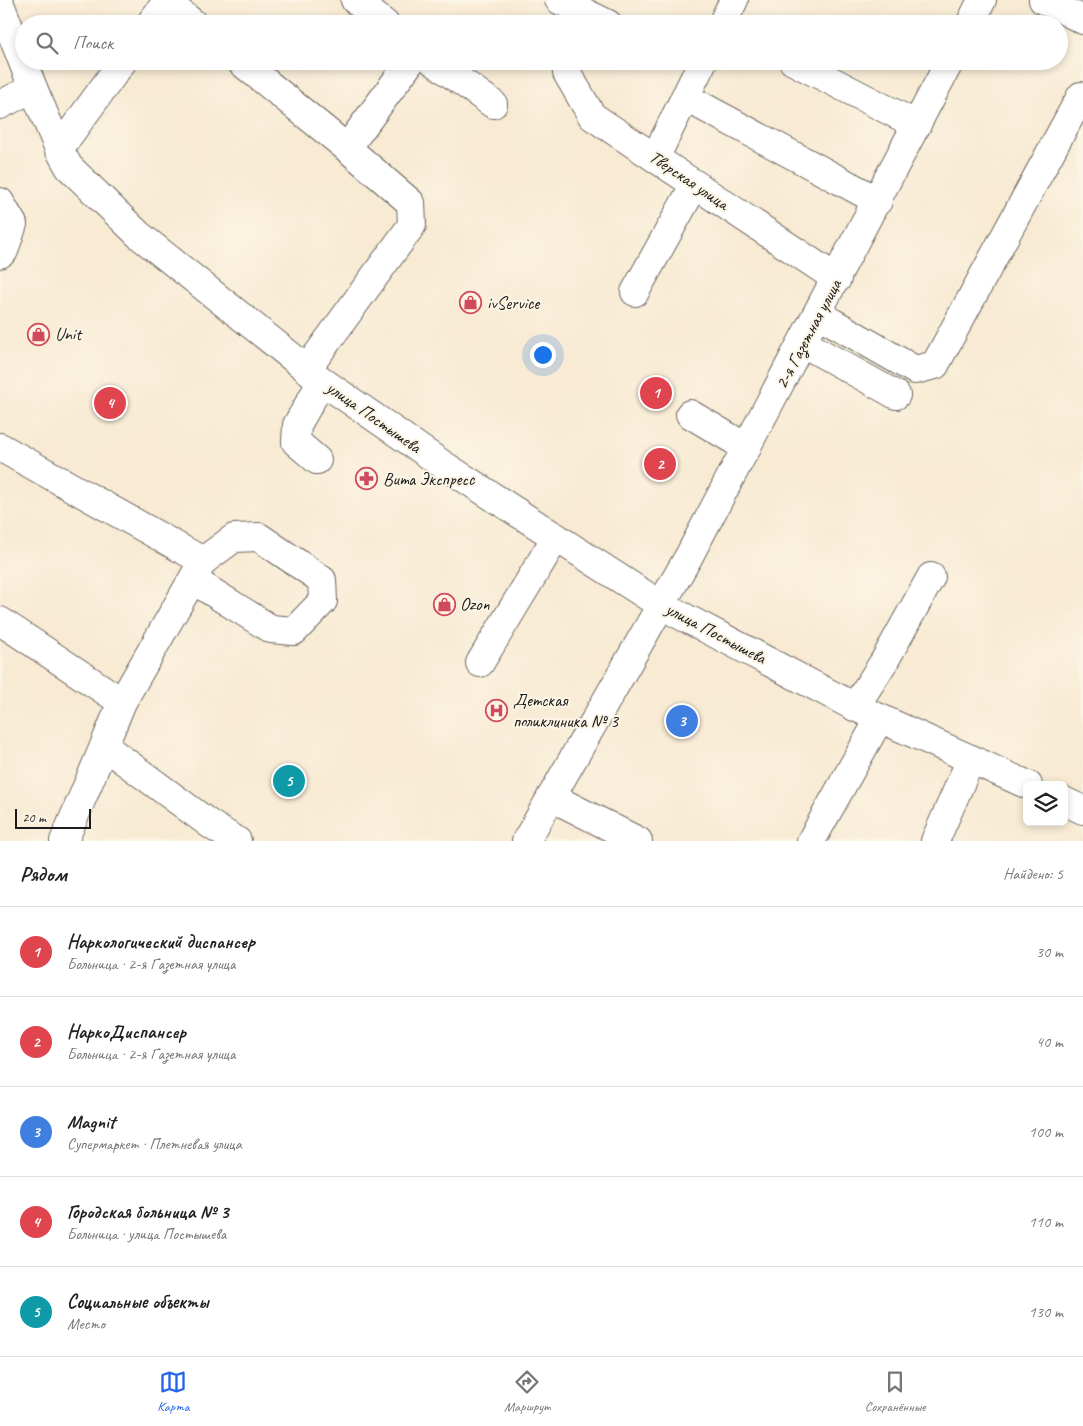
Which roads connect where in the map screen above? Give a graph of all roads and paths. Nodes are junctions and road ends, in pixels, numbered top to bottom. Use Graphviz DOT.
graph roads {
  1 [pos="355,0"];
  2 [pos="734,0"];
  3 [pos="982,0"];
  4 [pos="1043,0"];
  5 [pos="167,1"];
  6 [pos="0,4"];
  7 [pos="562,7"];
  8 [pos="157,15"];
  9 [pos="183,15"];
  10 [pos="374,15"];
  11 [pos="584,15"];
  12 [pos="726,15"];
  13 [pos="974,15"];
  14 [pos="1083,20"];
  15 [pos="15,42"];
  16 [pos="26,70"];
  17 [pos="116,70"];
  18 [pos="251,70"];
  19 [pos="404,70"];
  20 [pos="446,70"];
  21 [pos="567,70"];
  22 [pos="696,70"];
  23 [pos="810,70"];
  24 [pos="945,70"];
  25 [pos="33,88"];
  26 [pos="1080,96"];
  27 [pos="685,97"];
  28 [pos="493,104"];
  29 [pos="0,105"];
  30 [pos="917,125"];
  31 [pos="347,148"];
  32 [pos="59,149"];
  33 [pos="655,158"];
  34 [pos="695,184"];
  35 [pos="878,201"];
  36 [pos="0,202"];
  37 [pos="0,254"];
  38 [pos="837,279"];
  39 [pos="635,292"];
  40 [pos="818,314"];
  41 [pos="803,343"];
  42 [pos="314,375"];
  43 [pos="896,395"];
  44 [pos="690,414"];
  45 [pos="0,447"];
  46 [pos="747,448"];
  47 [pos="317,460"];
  48 [pos="556,537"];
  49 [pos="931,577"];
  50 [pos="661,605"];
  51 [pos="0,621"];
  52 [pos="480,663"];
  53 [pos="122,702"];
  54 [pos="855,707"];
  55 [pos="880,718"];
  56 [pos="104,746"];
  57 [pos="971,759"];
  58 [pos="1023,783"];
  59 [pos="551,797"];
  60 [pos="1068,803"];
  61 [pos="1083,810"];
  62 [pos="64,841"];
  63 [pos="237,841"];
  64 [pos="526,841"];
  65 [pos="638,841"];
  66 [pos="811,841"];
  67 [pos="935,841"];
  1 -- 10 [label="main road"];
  2 -- 12 [label="main road"];
  3 -- 13 [label="main road"];
  4 -- 14 [label="main road"];
  5 -- 8 [label="main road"];
  5 -- 9 [label="main road"];
  6 -- 15 [label="main road, улица Постышева"];
  7 -- 11 [label="main road"];
  16 -- 25 [label="main road, улица Постышева"];
  17 -- 32 [label="main road"];
  18 -- 31 [label="main road"];
  19 -- 31 [label="main road"];
  20 -- 28 [label="main road"];
  21 -- 33 [label="main road, Тверская улица"];
  22 -- 27 [label="main road"];
  23 -- 30 [label="main road"];
  24 -- 30 [label="main road, 2-я Газетная улица"];
  25 -- 29 [label="main road"];
  25 -- 32 [label="main road, улица Постышева"];
  26 -- 40 [label="main road"];
  27 -- 33 [label="main road"];
  27 -- 35 [label="main road"];
  30 -- 35 [label="main road, 2-я Газетная улица"];
  31 -- 42 [label="main road"];
  32 -- 42 [label="main road, улица Постышева"];
  33 -- 34 [label="main road, Тверская улица"];
  34 -- 38 [label="main road, Тверская улица"];
  34 -- 39 [label="main road"];
  35 -- 38 [label="main road, 2-я Газетная улица"];
  36 -- 37 [label="main road"];
  38 -- 40 [label="main road, 2-я Газетная улица"];
  40 -- 41 [label="main road, 2-я Газетная улица"];
  41 -- 43 [label="main road"];
  41 -- 46 [label="main road, 2-я Газетная улица"];
  42 -- 47 [label="main road"];
  42 -- 48 [label="main road, улица Постышева"];
  44 -- 46 [label="main road"];
  45 -- 53 [label="main road"];
  46 -- 50 [label="main road, 2-я Газетная улица"];
  48 -- 50 [label="main road, улица Постышева"];
  48 -- 52 [label="main road"];
  49 -- 54 [label="main road"];
  50 -- 54 [label="main road, улица Постышева"];
  50 -- 59 [label="main road, 2-я Газетная улица"];
  51 -- 53 [label="main road"];
  53 -- 56 [label="main road"];
  54 -- 55 [label="main road, улица Постышева"];
  55 -- 57 [label="main road, улица Постышева"];
  55 -- 66 [label="main road"];
  56 -- 62 [label="main road"];
  56 -- 63 [label="main road"];
  57 -- 58 [label="main road, улица Постышева"];
  57 -- 67 [label="main road"];
  59 -- 64 [label="main road, 2-я Газетная улица"];
  59 -- 65 [label="main road"];
  60 -- 61 [label="main road"];
}
